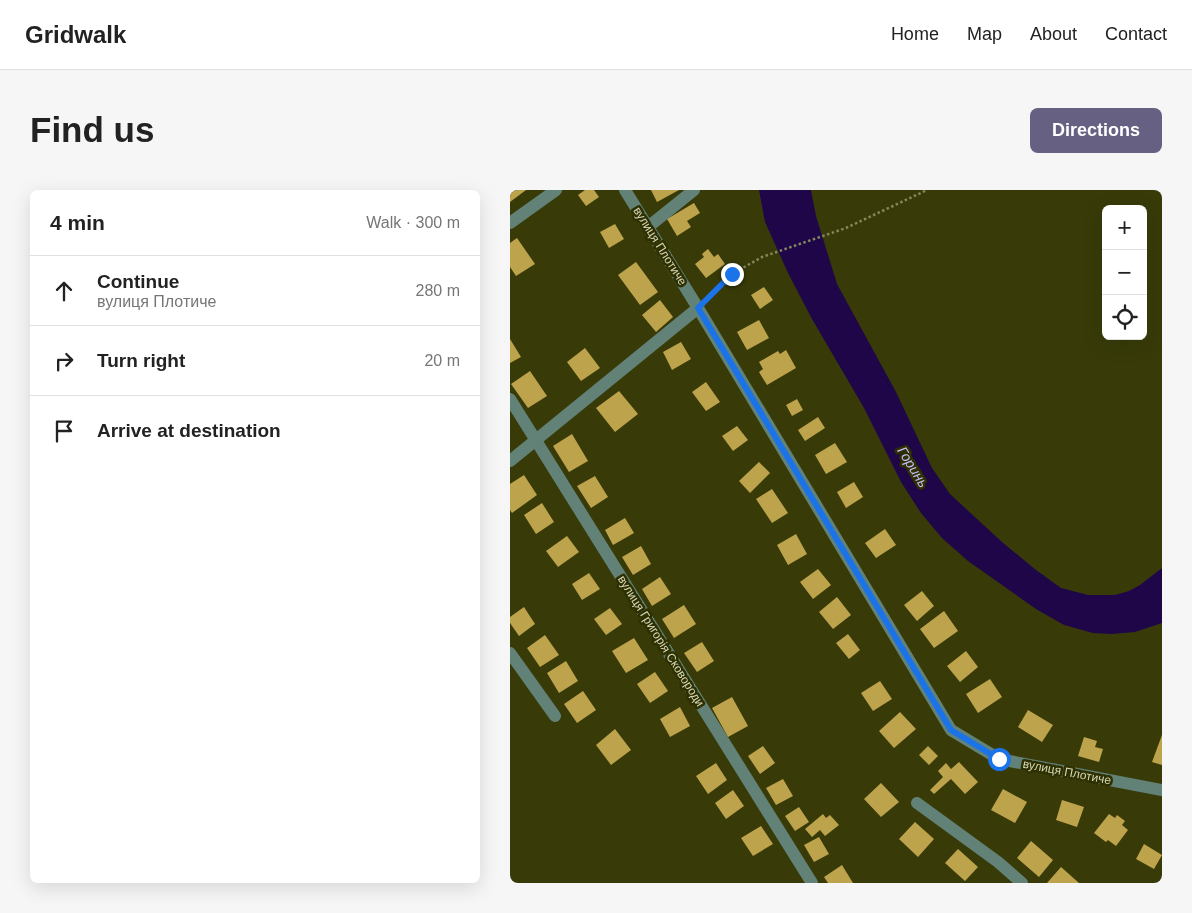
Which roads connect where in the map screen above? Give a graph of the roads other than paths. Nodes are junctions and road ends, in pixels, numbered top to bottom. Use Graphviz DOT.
graph roads {
  1 [pos="556,190"];
  2 [pos="625,190"];
  3 [pos="694,190"];
  4 [pos="510,223"];
  5 [pos="648,227"];
  6 [pos="698,308"];
  7 [pos="510,399"];
  8 [pos="536,440"];
  9 [pos="510,461"];
  10 [pos="510,653"];
  11 [pos="555,716"];
  12 [pos="1162,790"];
  13 [pos="917,803"];
  14 [pos="812,883"];
  15 [pos="1022,883"];
  1 -- 4 [label="street"];
  2 -- 5 [label="street, вулиця Плотиче"];
  3 -- 5 [label="street"];
  5 -- 6 [label="street, вулиця Плотиче"];
  6 -- 8 [label="street"];
  6 -- 12 [label="street, вулиця Плотиче"];
  7 -- 8 [label="street, вулиця Григорія Сковороди"];
  8 -- 9 [label="street"];
  8 -- 14 [label="street, вулиця Григорія Сковороди"];
  10 -- 11 [label="street"];
  13 -- 15 [label="street"];
}
